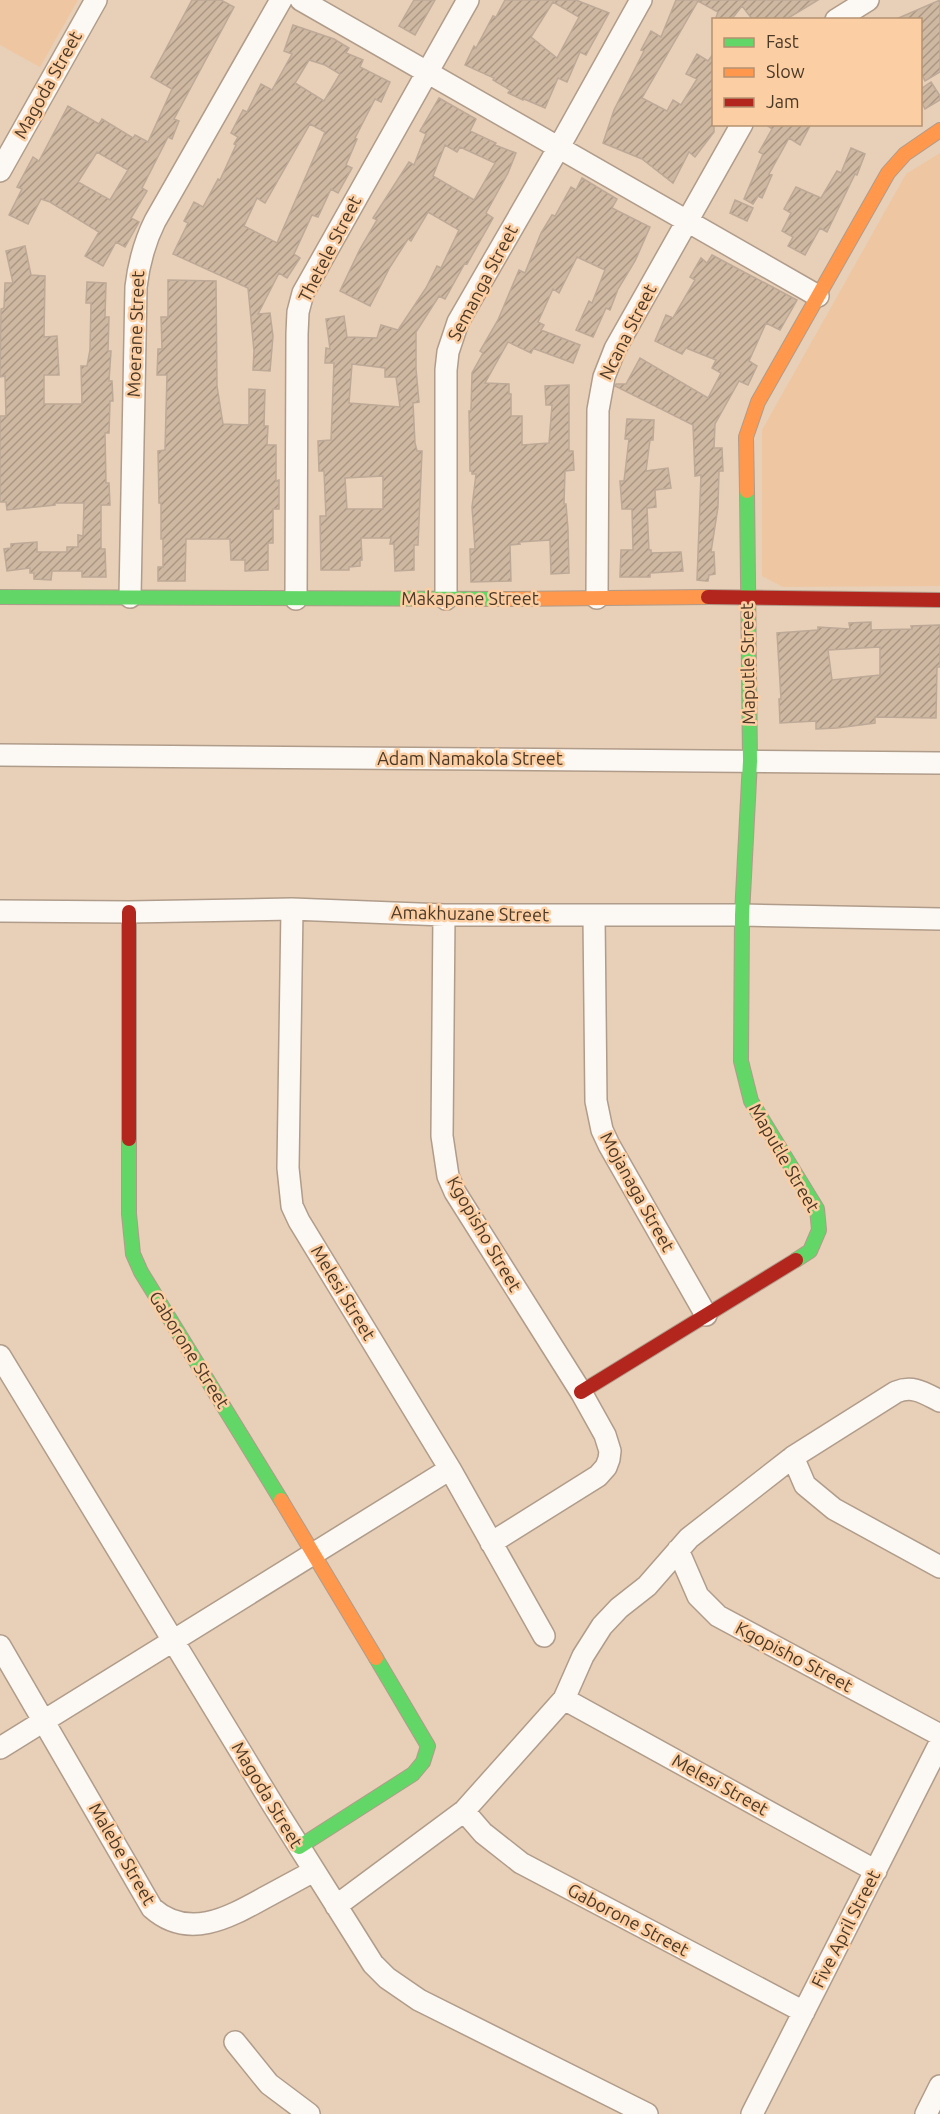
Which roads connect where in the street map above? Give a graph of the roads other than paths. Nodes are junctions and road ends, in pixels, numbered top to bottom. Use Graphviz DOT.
graph roads {
  1 [pos="96,0"];
  2 [pos="281,0"];
  3 [pos="301,0"];
  4 [pos="468,0"];
  5 [pos="641,0"];
  6 [pos="868,0"];
  7 [pos="839,18"];
  8 [pos="427,72"];
  9 [pos="741,126"];
  10 [pos="940,130"];
  11 [pos="559,147"];
  12 [pos="0,171"];
  13 [pos="687,222"];
  14 [pos="818,296"];
  15 [pos="0,597"];
  16 [pos="130,597"];
  17 [pos="747,597"];
  18 [pos="296,598"];
  19 [pos="597,598"];
  20 [pos="446,599"];
  21 [pos="940,600"];
  22 [pos="0,755"];
  23 [pos="750,761"];
  24 [pos="940,763"];
  25 [pos="292,909"];
  26 [pos="0,911"];
  27 [pos="129,912"];
  28 [pos="444,915"];
  29 [pos="742,915"];
  30 [pos="594,916"];
  31 [pos="940,919"];
  32 [pos="705,1315"];
  33 [pos="0,1356"];
  34 [pos="581,1392"];
  35 [pos="940,1401"];
  36 [pos="794,1457"];
  37 [pos="450,1468"];
  38 [pos="491,1543"];
  39 [pos="678,1550"];
  40 [pos="314,1554"];
  41 [pos="940,1567"];
  42 [pos="544,1636"];
  43 [pos="174,1641"];
  44 [pos="0,1646"];
  45 [pos="564,1699"];
  46 [pos="45,1722"];
  47 [pos="940,1735"];
  48 [pos="940,1743"];
  49 [pos="0,1748"];
  50 [pos="464,1810"];
  51 [pos="299,1847"];
  52 [pos="876,1870"];
  53 [pos="314,1871"];
  54 [pos="336,1906"];
  55 [pos="804,2012"];
  56 [pos="235,2042"];
  57 [pos="940,2086"];
  58 [pos="309,2114"];
  59 [pos="647,2114"];
  60 [pos="752,2114"];
  61 [pos="926,2114"];
  1 -- 12 [label="street, Magoda Street"];
  2 -- 16 [label="street, Moerane Street"];
  3 -- 8 [label="street"];
  4 -- 8 [label="street, Thetele Street"];
  5 -- 11 [label="street, Semanga Street"];
  6 -- 7 [label="street"];
  8 -- 11 [label="street"];
  8 -- 18 [label="street, Thetele Street"];
  9 -- 13 [label="street, Ncana Street"];
  10 -- 14 [label="street, Maputle Street"];
  11 -- 13 [label="street"];
  11 -- 20 [label="street, Semanga Street"];
  13 -- 14 [label="street"];
  13 -- 19 [label="street, Ncana Street"];
  14 -- 17 [label="street, Maputle Street"];
  15 -- 16 [label="street, Makapane Street"];
  16 -- 18 [label="street, Makapane Street"];
  17 -- 19 [label="street, Makapane Street"];
  17 -- 21 [label="street, Makapane Street"];
  17 -- 23 [label="street, Maputle Street"];
  18 -- 20 [label="street, Makapane Street"];
  19 -- 20 [label="street, Makapane Street"];
  22 -- 23 [label="street, Adam Namakola Street"];
  23 -- 24 [label="street, Adam Namakola Street"];
  23 -- 29 [label="street, Maputle Street"];
  25 -- 27 [label="street, Amakhuzane Street"];
  25 -- 28 [label="street, Amakhuzane Street"];
  25 -- 37 [label="street, Melesi Street"];
  26 -- 27 [label="street, Amakhuzane Street"];
  27 -- 40 [label="street, Gaborone Street"];
  28 -- 30 [label="street, Amakhuzane Street"];
  28 -- 34 [label="street, Kgopisho Street"];
  29 -- 30 [label="street, Amakhuzane Street"];
  29 -- 31 [label="street, Amakhuzane Street"];
  29 -- 32 [label="street, Maputle Street"];
  30 -- 32 [label="street, Mojanaga Street"];
  32 -- 34 [label="street"];
  33 -- 43 [label="street, Magoda Street"];
  34 -- 38 [label="street, Kgopisho Street"];
  35 -- 36 [label="street"];
  36 -- 39 [label="street"];
  36 -- 41 [label="street"];
  37 -- 38 [label="street, Melesi Street"];
  37 -- 40 [label="street"];
  38 -- 42 [label="street, Melesi Street"];
  39 -- 45 [label="street"];
  39 -- 47 [label="street, Kgopisho Street"];
  40 -- 43 [label="street"];
  40 -- 51 [label="street, Gaborone Street"];
  43 -- 46 [label="street"];
  43 -- 51 [label="street, Magoda Street"];
  44 -- 46 [label="street, Malebe Street"];
  45 -- 50 [label="street"];
  45 -- 52 [label="street, Melesi Street"];
  46 -- 49 [label="street"];
  46 -- 53 [label="street, Malebe Street"];
  48 -- 52 [label="street, Five April Street"];
  50 -- 54 [label="street"];
  50 -- 55 [label="street, Gaborone Street"];
  51 -- 53 [label="street, Magoda Street"];
  52 -- 55 [label="street, Five April Street"];
  53 -- 54 [label="street, Magoda Street"];
  54 -- 59 [label="street, Magoda Street"];
  55 -- 60 [label="street, Five April Street"];
  56 -- 58 [label="street"];
  57 -- 61 [label="street"];
}
